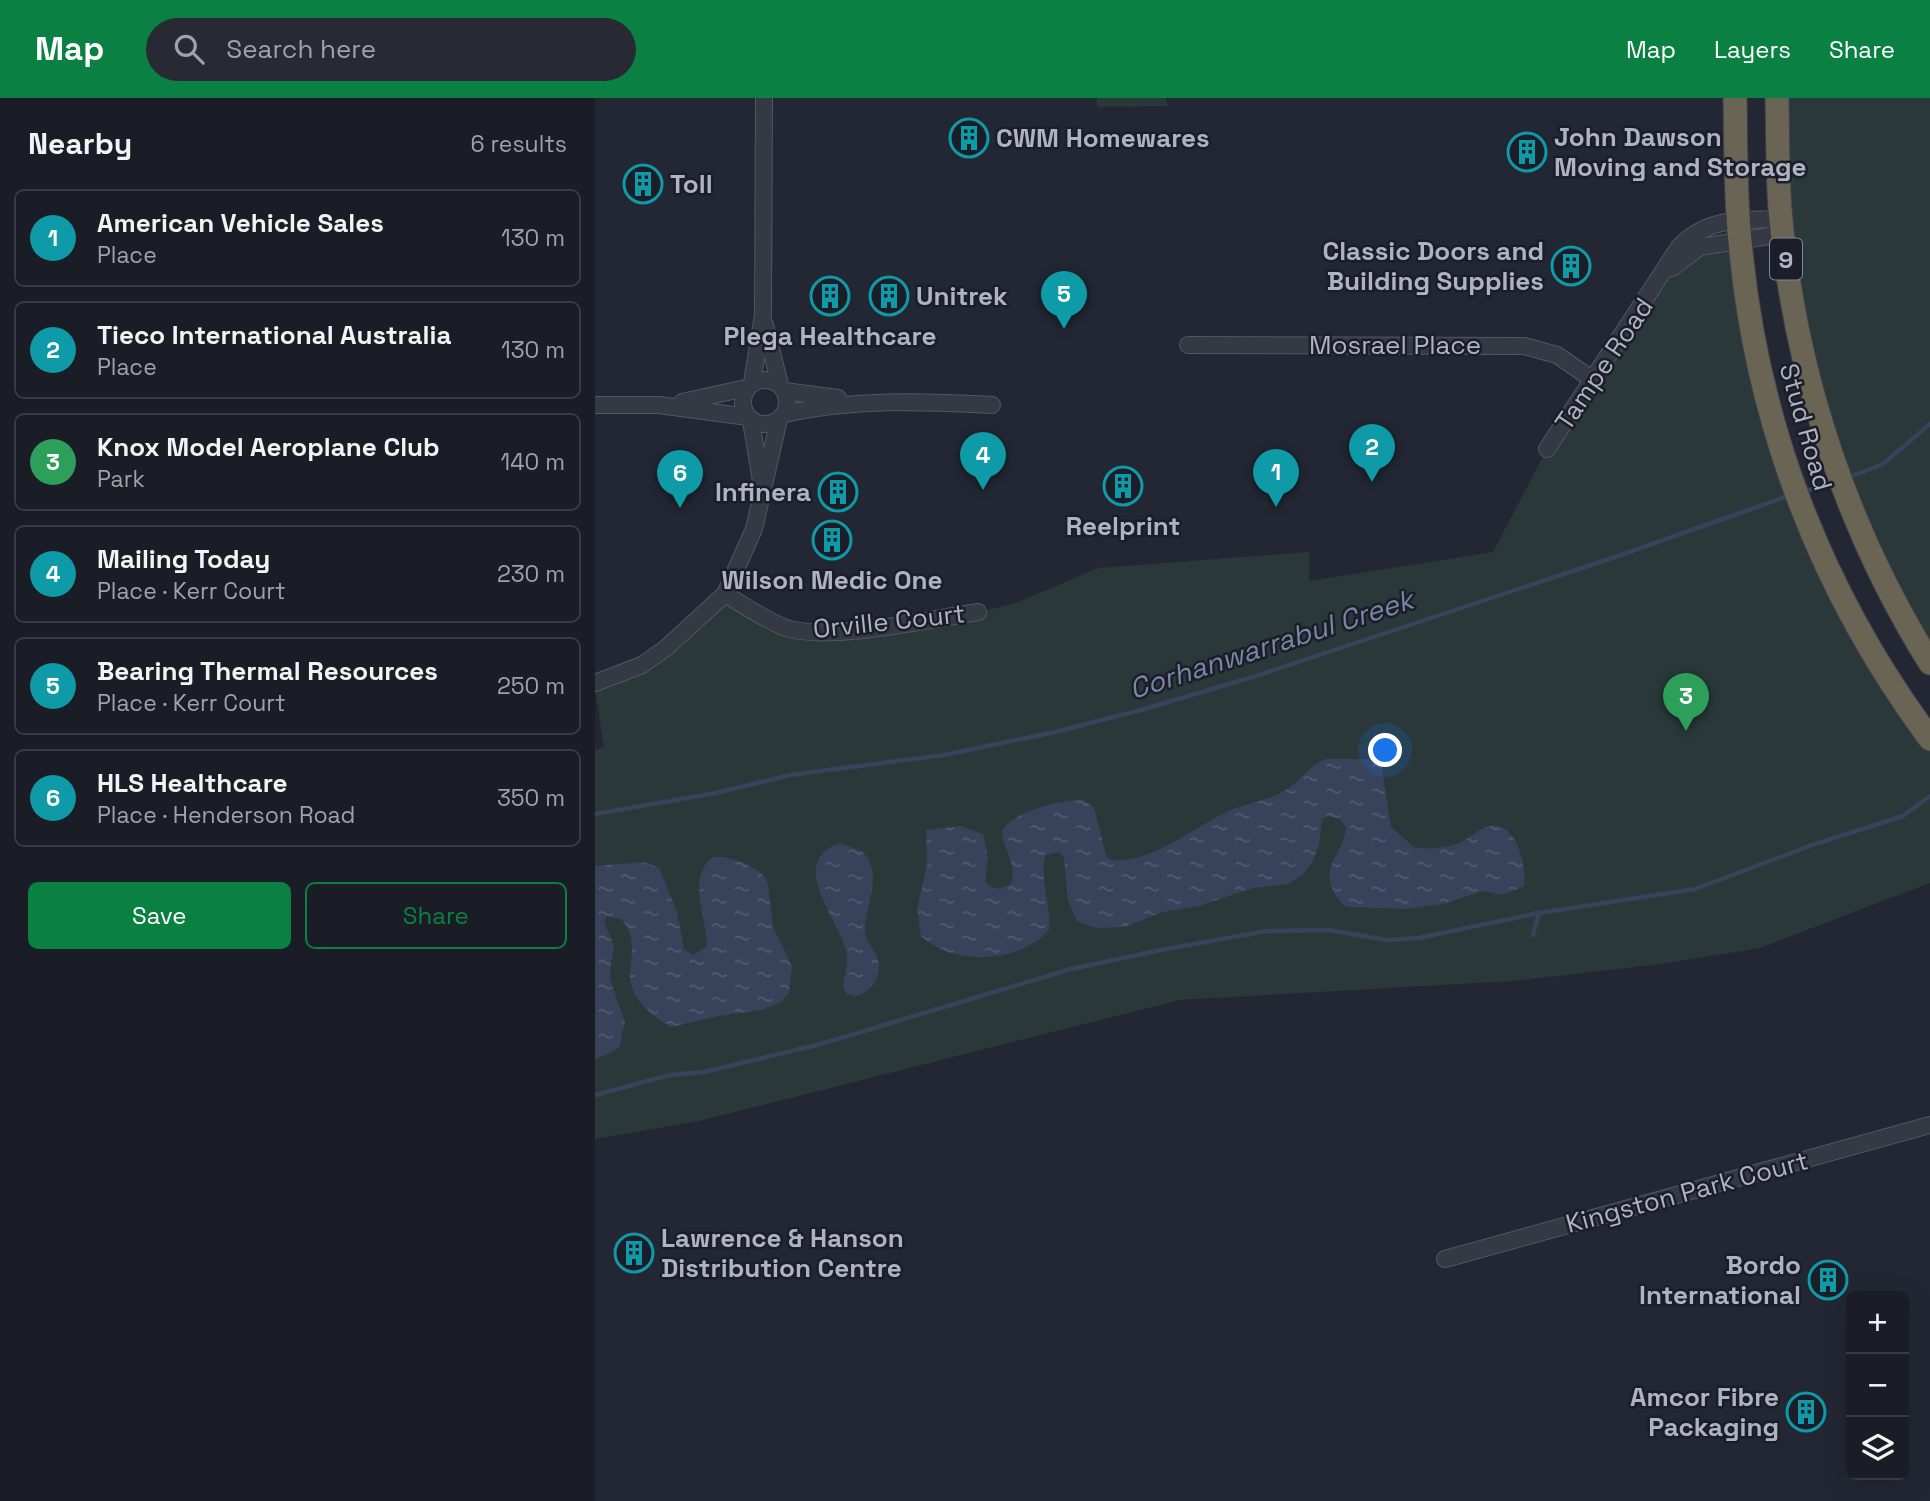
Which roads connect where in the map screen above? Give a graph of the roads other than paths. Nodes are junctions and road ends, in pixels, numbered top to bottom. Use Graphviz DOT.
graph roads {
  1 [pos="764,98"];
  2 [pos="1735,98"];
  3 [pos="1777,98"];
  4 [pos="1782,227"];
  5 [pos="1739,230"];
  6 [pos="763,315"];
  7 [pos="1188,345"];
  8 [pos="1593,380"];
  9 [pos="749,386"];
  10 [pos="782,388"];
  11 [pos="872,402"];
  12 [pos="595,405"];
  13 [pos="659,405"];
  14 [pos="992,405"];
  15 [pos="781,417"];
  16 [pos="749,419"];
  17 [pos="1547,449"];
  18 [pos="763,497"];
  19 [pos="725,594"];
  20 [pos="978,612"];
  21 [pos="1930,663"];
  22 [pos="595,683"];
  23 [pos="1930,739"];
  24 [pos="1930,1125"];
  25 [pos="1445,1259"];
  1 -- 6 [label="street"];
  2 -- 5 [label="highway, Stud Road / 9"];
  3 -- 4 [label="highway, Stud Road / 9"];
  4 -- 5 [label="street, Tampe Road"];
  4 -- 21 [label="highway, Stud Road / 9"];
  5 -- 8 [label="street, Tampe Road"];
  5 -- 23 [label="highway, Stud Road / 9"];
  6 -- 9 [label="street"];
  6 -- 10 [label="street"];
  7 -- 8 [label="street, Mosrael Place"];
  8 -- 17 [label="street, Tampe Road"];
  9 -- 10 [label="street"];
  9 -- 13 [label="street"];
  9 -- 16 [label="street"];
  10 -- 11 [label="street"];
  10 -- 15 [label="street"];
  11 -- 14 [label="street"];
  11 -- 15 [label="street"];
  12 -- 13 [label="street"];
  13 -- 16 [label="street"];
  15 -- 16 [label="street"];
  15 -- 18 [label="street"];
  16 -- 18 [label="street"];
  18 -- 19 [label="street"];
  19 -- 20 [label="street, Orville Court"];
  19 -- 22 [label="street"];
  24 -- 25 [label="street, Kingston Park Court"];
}
